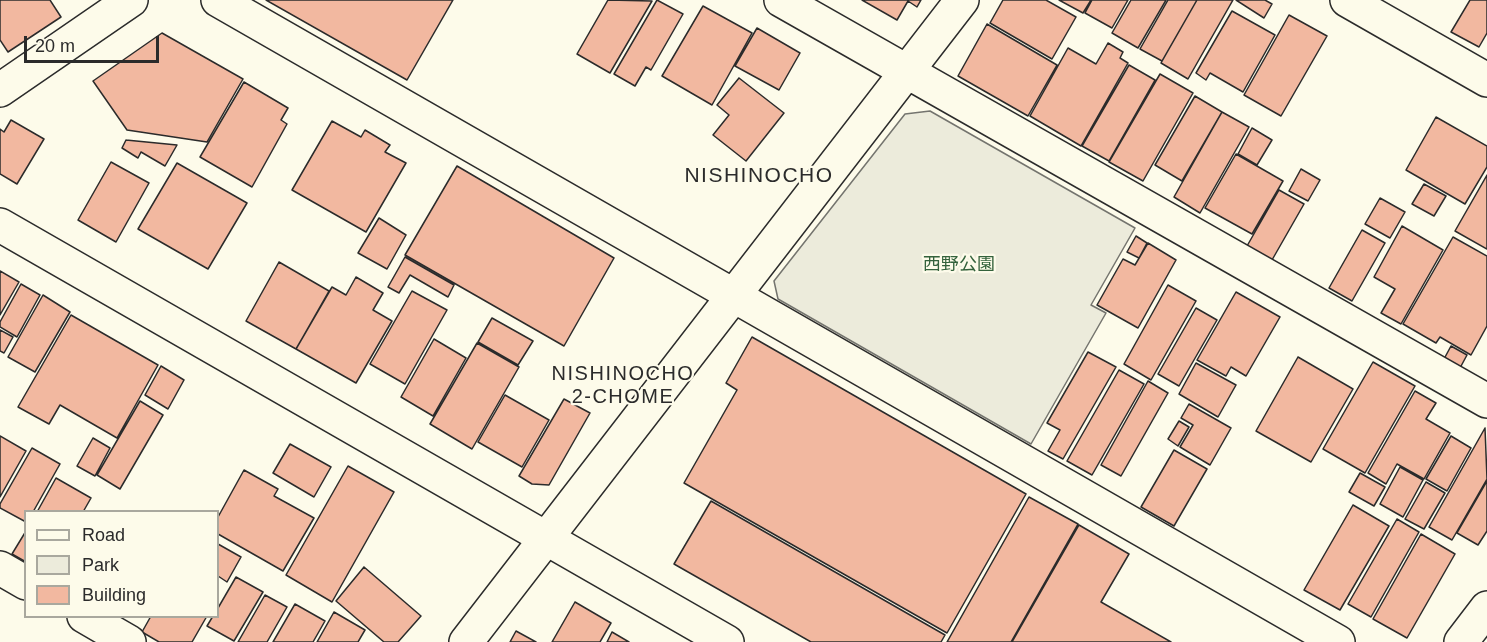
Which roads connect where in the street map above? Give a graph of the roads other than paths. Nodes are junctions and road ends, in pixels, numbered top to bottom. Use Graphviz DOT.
graph roads {
  1 [pos="131,0"];
  2 [pos="218,0"];
  3 [pos="781,0"];
  4 [pos="962,0"];
  5 [pos="1347,0"];
  6 [pos="906,71"];
  7 [pos="1487,80"];
  8 [pos="0,90"];
  9 [pos="0,225"];
  10 [pos="734,296"];
  11 [pos="1487,401"];
  12 [pos="546,538"];
  13 [pos="0,568"];
  14 [pos="24,582"];
  15 [pos="1487,608"];
  16 [pos="87,618"];
  17 [pos="129,642"];
  18 [pos="466,642"];
  19 [pos="728,642"];
  20 [pos="1338,642"];
  21 [pos="1461,642"];
  1 -- 8 [label="street"];
  2 -- 10 [label="street"];
  3 -- 6 [label="street"];
  4 -- 6 [label="street"];
  5 -- 7 [label="street"];
  6 -- 10 [label="street"];
  6 -- 11 [label="street"];
  9 -- 12 [label="street"];
  10 -- 12 [label="street"];
  10 -- 20 [label="street"];
  12 -- 18 [label="street"];
  12 -- 19 [label="street"];
  13 -- 14 [label="street"];
  15 -- 21 [label="street"];
  16 -- 17 [label="street"];
}
